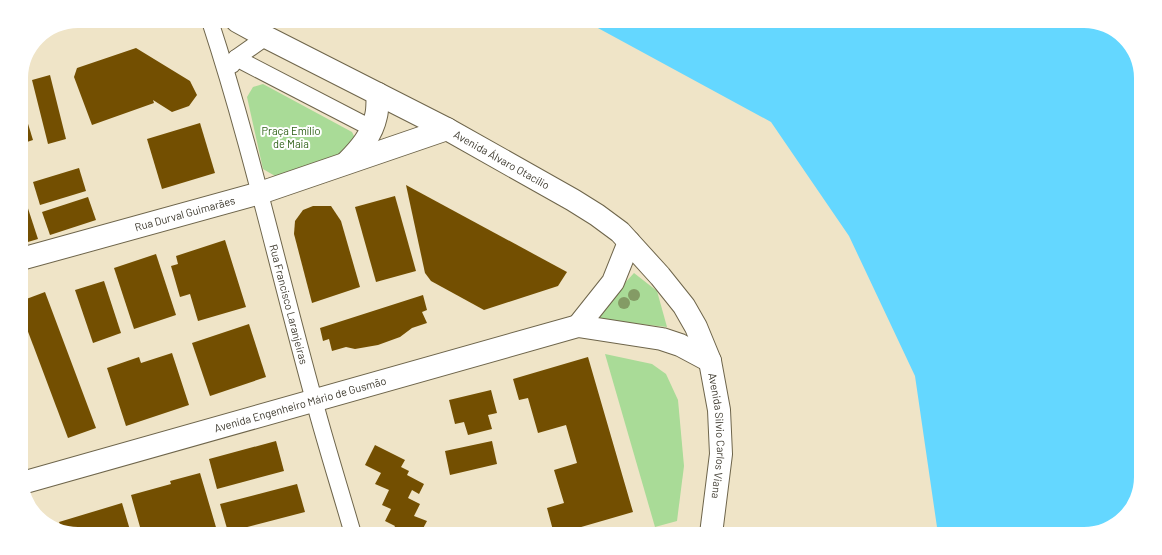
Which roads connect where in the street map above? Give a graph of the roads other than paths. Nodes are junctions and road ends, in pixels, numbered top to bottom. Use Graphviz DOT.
graph roads {
  1 [pos="212,28"];
  2 [pos="250,28"];
  3 [pos="266,37"];
  4 [pos="236,58"];
  5 [pos="228,74"];
  6 [pos="378,94"];
  7 [pos="373,129"];
  8 [pos="447,129"];
  9 [pos="347,163"];
  10 [pos="260,193"];
  11 [pos="628,242"];
  12 [pos="28,257"];
  13 [pos="578,326"];
  14 [pos="710,361"];
  15 [pos="314,400"];
  16 [pos="28,481"];
  17 [pos="351,527"];
  18 [pos="710,527"];
  1 -- 5 [label="street, Rua Francisco Laranjeiras"];
  2 -- 3 [label="street, Avenida Álvaro Otacílio"];
  3 -- 4 [label="street"];
  3 -- 6 [label="street, Avenida Álvaro Otacílio"];
  4 -- 5 [label="street"];
  4 -- 7 [label="street"];
  5 -- 10 [label="street, Rua Francisco Laranjeiras"];
  6 -- 7 [label="street, Rua Durval Guimarães"];
  6 -- 8 [label="street, Avenida Álvaro Otacílio"];
  7 -- 9 [label="street, Rua Durval Guimarães"];
  8 -- 9 [label="street, Rua Durval Guimarães"];
  8 -- 11 [label="street, Avenida Álvaro Otacílio"];
  9 -- 10 [label="street, Rua Durval Guimarães"];
  10 -- 12 [label="street, Rua Durval Guimarães"];
  10 -- 15 [label="street, Rua Francisco Laranjeiras"];
  11 -- 13 [label="street"];
  11 -- 14 [label="street, Avenida Álvaro Otacílio"];
  13 -- 14 [label="street, Avenida Engenheiro Mário de Gusmão"];
  13 -- 15 [label="street, Avenida Engenheiro Mário de Gusmão"];
  14 -- 18 [label="street, Avenida Silvio Carlos Viana"];
  15 -- 16 [label="street, Avenida Engenheiro Mário de Gusmão"];
  15 -- 17 [label="street, Rua Francisco Laranjeiras"];
}
